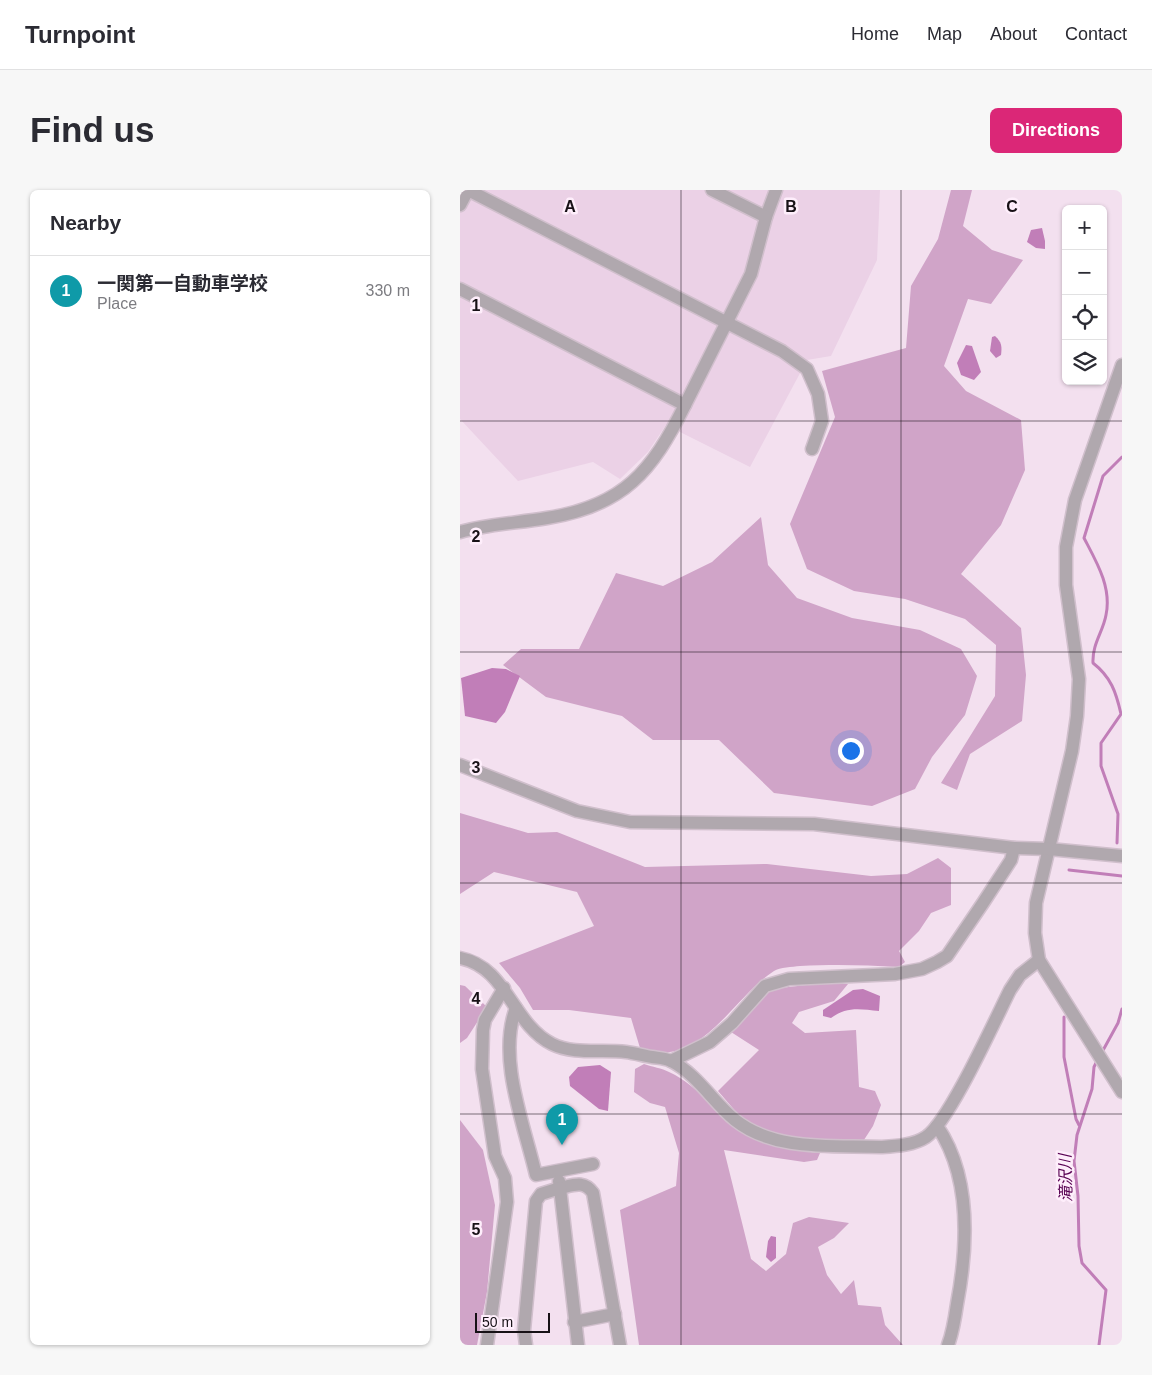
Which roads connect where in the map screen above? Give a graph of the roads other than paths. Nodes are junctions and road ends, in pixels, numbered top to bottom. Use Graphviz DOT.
graph roads {
  1 [pos="712,190"];
  2 [pos="776,190"];
  3 [pos="460,205"];
  4 [pos="766,217"];
  5 [pos="460,289"];
  6 [pos="726,322"];
  7 [pos="1122,365"];
  8 [pos="685,405"];
  9 [pos="812,449"];
  10 [pos="460,532"];
  11 [pos="460,765"];
  12 [pos="1014,848"];
  13 [pos="1049,849"];
  14 [pos="1122,856"];
  15 [pos="460,958"];
  16 [pos="1039,960"];
  17 [pos="504,988"];
  18 [pos="516,1008"];
  19 [pos="672,1061"];
  20 [pos="1122,1092"];
  21 [pos="936,1126"];
  22 [pos="594,1164"];
  23 [pos="557,1171"];
  24 [pos="560,1188"];
  25 [pos="615,1314"];
  26 [pos="574,1322"];
  27 [pos="487,1345"];
  28 [pos="526,1345"];
  29 [pos="578,1345"];
  30 [pos="620,1345"];
  31 [pos="948,1345"];
  1 -- 4 [label="street"];
  2 -- 4 [label="street"];
  3 -- 6 [label="street"];
  4 -- 6 [label="street"];
  5 -- 8 [label="street"];
  6 -- 8 [label="street"];
  6 -- 9 [label="street"];
  7 -- 13 [label="street"];
  8 -- 10 [label="street"];
  11 -- 12 [label="street"];
  12 -- 13 [label="street"];
  12 -- 19 [label="street"];
  13 -- 14 [label="street"];
  13 -- 16 [label="street"];
  15 -- 17 [label="street"];
  16 -- 20 [label="street"];
  16 -- 21 [label="street"];
  17 -- 18 [label="street"];
  17 -- 27 [label="street"];
  18 -- 19 [label="street"];
  18 -- 23 [label="street"];
  19 -- 21 [label="street"];
  21 -- 31 [label="street"];
  22 -- 23 [label="street"];
  23 -- 24 [label="street"];
  24 -- 25 [label="street"];
  24 -- 26 [label="street"];
  24 -- 28 [label="street"];
  25 -- 26 [label="street"];
  25 -- 30 [label="street"];
  26 -- 29 [label="street"];
}
